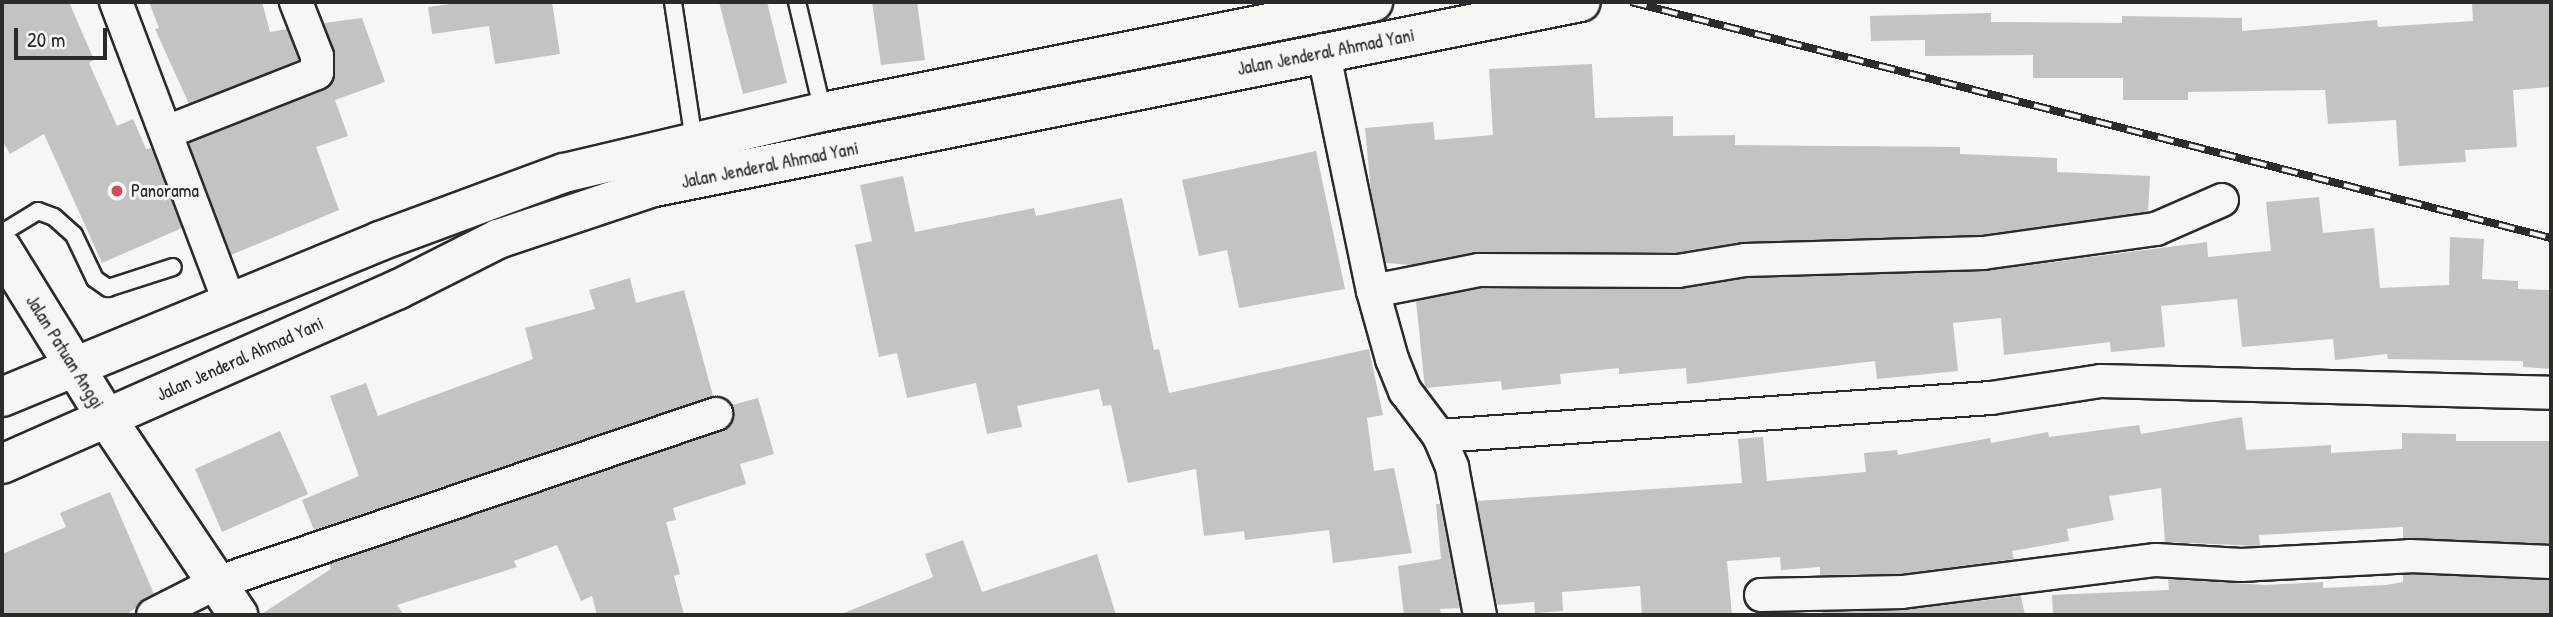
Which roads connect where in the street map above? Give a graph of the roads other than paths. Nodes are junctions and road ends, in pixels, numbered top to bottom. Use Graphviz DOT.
graph roads {
  1 [pos="116,2"];
  2 [pos="296,2"];
  3 [pos="673,2"];
  4 [pos="797,2"];
  5 [pos="1373,2"];
  6 [pos="1581,2"];
  7 [pos="1323,50"];
  8 [pos="828,111"];
  9 [pos="167,132"];
  10 [pos="694,141"];
  11 [pos="843,151"];
  12 [pos="634,154"];
  13 [pos="650,188"];
  14 [pos="2222,200"];
  15 [pos="2,233"];
  16 [pos="2,249"];
  17 [pos="173,267"];
  18 [pos="1373,291"];
  19 [pos="230,304"];
  20 [pos="75,366"];
  21 [pos="2551,393"];
  22 [pos="2,397"];
  23 [pos="716,414"];
  24 [pos="107,419"];
  25 [pos="1439,436"];
  26 [pos="2,464"];
  27 [pos="2551,562"];
  28 [pos="216,583"];
  29 [pos="1761,595"];
  30 [pos="153,615"];
  31 [pos="238,615"];
  32 [pos="1480,615"];
  1 -- 9 [label="street"];
  2 -- 9 [label="street"];
  3 -- 10 [label="lane"];
  4 -- 8 [label="lane"];
  5 -- 8 [label="main road, Jalan Jenderal Ahmad Yani"];
  6 -- 7 [label="main road, Jalan Jenderal Ahmad Yani"];
  7 -- 11 [label="main road, Jalan Jenderal Ahmad Yani"];
  7 -- 18 [label="street"];
  8 -- 10 [label="main road, Jalan Jenderal Ahmad Yani"];
  8 -- 11 [label="main road"];
  9 -- 19 [label="street"];
  10 -- 12 [label="main road, Jalan Jenderal Ahmad Yani"];
  11 -- 13 [label="main road, Jalan Jenderal Ahmad Yani"];
  12 -- 13 [label="main road"];
  12 -- 19 [label="main road, Jalan Jenderal Ahmad Yani"];
  13 -- 24 [label="main road, Jalan Jenderal Ahmad Yani"];
  14 -- 18 [label="street"];
  15 -- 17 [label="lane"];
  16 -- 20 [label="main road, Jalan Patuan Anggi"];
  18 -- 25 [label="street"];
  19 -- 20 [label="main road, Jalan Jenderal Ahmad Yani"];
  20 -- 22 [label="main road, Jalan Jenderal Ahmad Yani"];
  20 -- 24 [label="main road, Jalan Patuan Anggi"];
  21 -- 25 [label="street"];
  23 -- 28 [label="street"];
  24 -- 26 [label="main road, Jalan Jenderal Ahmad Yani"];
  24 -- 28 [label="main road, Jalan Patuan Anggi"];
  25 -- 32 [label="street"];
  27 -- 29 [label="street"];
  28 -- 30 [label="street"];
  28 -- 31 [label="main road, Jalan Patuan Anggi"];
}
